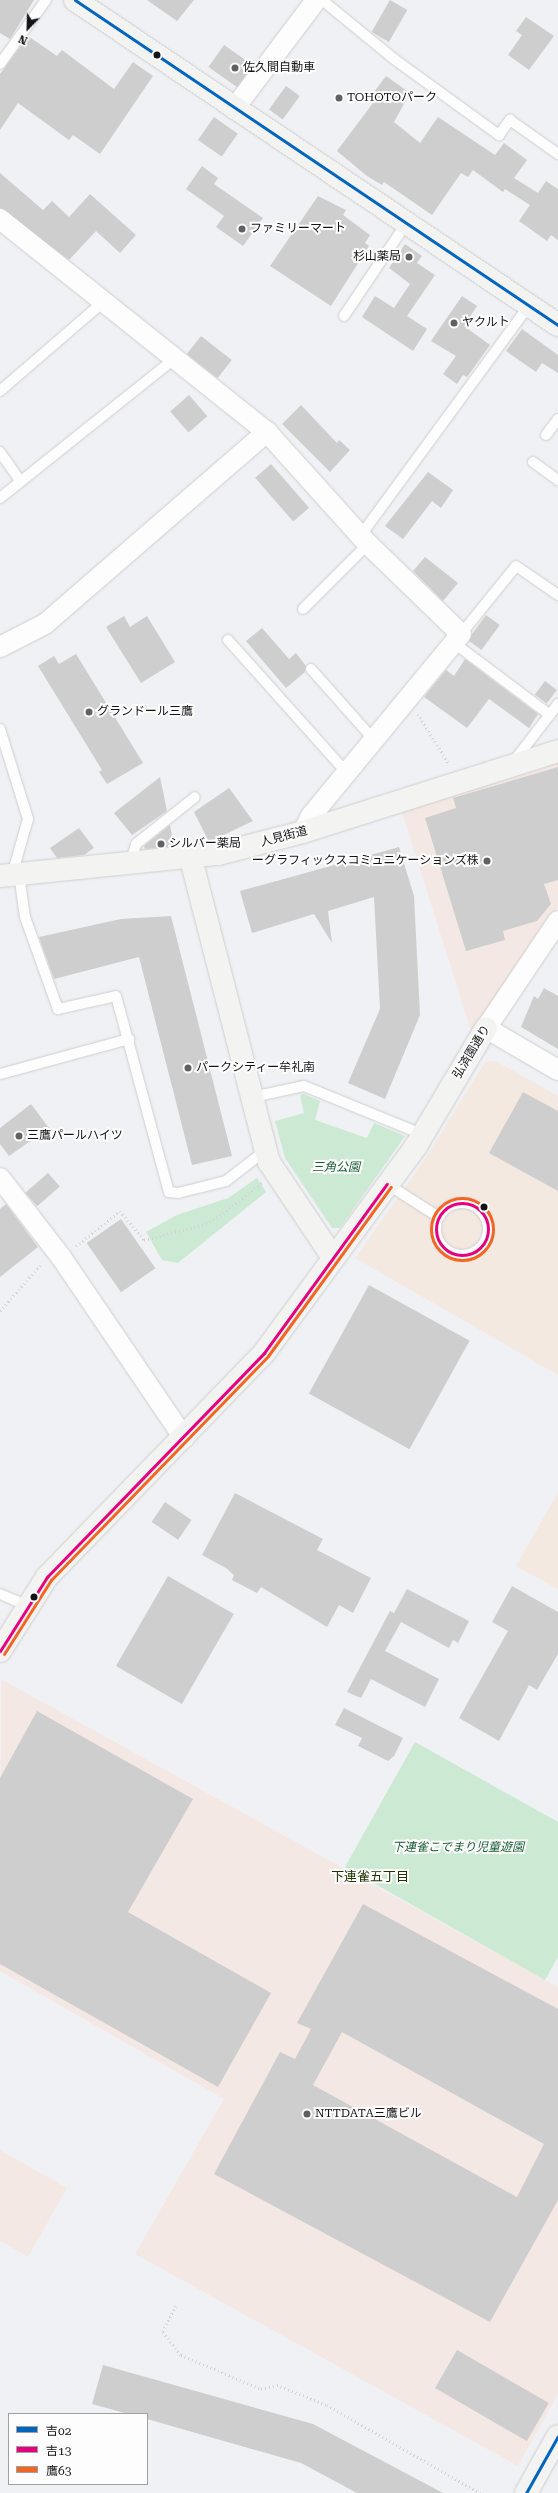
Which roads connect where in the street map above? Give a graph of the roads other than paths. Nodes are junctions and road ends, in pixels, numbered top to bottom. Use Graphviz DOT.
graph roads {
  1 [pos="46,0"];
  2 [pos="75,0"];
  3 [pos="316,0"];
  4 [pos="322,0"];
  5 [pos="0,64"];
  6 [pos="234,109"];
  7 [pos="558,154"];
  8 [pos="0,219"];
  9 [pos="403,229"];
  10 [pos="103,302"];
  11 [pos="528,307"];
  12 [pos="344,316"];
  13 [pos="556,320"];
  14 [pos="174,358"];
  15 [pos="0,391"];
  16 [pos="558,419"];
  17 [pos="267,432"];
  18 [pos="546,435"];
  19 [pos="0,452"];
  20 [pos="533,462"];
  21 [pos="558,480"];
  22 [pos="20,481"];
  23 [pos="0,498"];
  24 [pos="365,540"];
  25 [pos="558,595"];
  26 [pos="303,609"];
  27 [pos="458,638"];
  28 [pos="228,640"];
  29 [pos="0,647"];
  30 [pos="311,669"];
  31 [pos="558,704"];
  32 [pos="550,715"];
  33 [pos="0,729"];
  34 [pos="374,740"];
  35 [pos="558,751"];
  36 [pos="511,766"];
  37 [pos="346,772"];
  38 [pos="195,797"];
  39 [pos="303,832"];
  40 [pos="191,859"];
  41 [pos="130,864"];
  42 [pos="10,875"];
  43 [pos="558,921"];
  44 [pos="486,1028"];
  45 [pos="129,1039"];
  46 [pos="558,1070"];
  47 [pos="0,1074"];
  48 [pos="253,1097"];
  49 [pos="412,1130"];
  50 [pos="266,1150"];
  51 [pos="0,1178"];
  52 [pos="388,1184"];
  53 [pos="437,1216"];
  54 [pos="332,1256"];
  55 [pos="184,1438"];
  56 [pos="0,1594"];
  57 [pos="28,1606"];
  58 [pos="0,1651"];
  59 [pos="558,2436"];
  60 [pos="552,2460"];
  61 [pos="526,2493"];
  1 -- 5 [label="lane"];
  2 -- 6 [label="street"];
  3 -- 6 [label="street"];
  4 -- 7 [label="lane"];
  6 -- 9 [label="street"];
  8 -- 10 [label="street"];
  9 -- 11 [label="street"];
  9 -- 12 [label="lane"];
  10 -- 14 [label="street"];
  10 -- 15 [label="lane"];
  11 -- 13 [label="street"];
  11 -- 24 [label="lane"];
  14 -- 17 [label="street"];
  14 -- 22 [label="lane"];
  16 -- 18 [label="lane"];
  17 -- 24 [label="street"];
  17 -- 29 [label="street"];
  19 -- 22 [label="lane"];
  20 -- 21 [label="lane"];
  22 -- 23 [label="lane"];
  24 -- 26 [label="lane"];
  24 -- 27 [label="street"];
  25 -- 27 [label="lane"];
  27 -- 32 [label="lane"];
  27 -- 34 [label="street"];
  28 -- 37 [label="lane"];
  30 -- 34 [label="lane"];
  31 -- 32 [label="lane"];
  32 -- 36 [label="lane"];
  33 -- 42 [label="lane"];
  34 -- 37 [label="street"];
  35 -- 36 [label="street, 人見街道"];
  36 -- 39 [label="street, 人見街道"];
  37 -- 39 [label="street"];
  38 -- 41 [label="lane"];
  39 -- 40 [label="street, 人見街道"];
  40 -- 41 [label="street, 人見街道"];
  40 -- 48 [label="street"];
  41 -- 42 [label="street, 人見街道"];
  42 -- 45 [label="lane"];
  43 -- 44 [label="street, 弘済園通り"];
  44 -- 46 [label="street"];
  44 -- 52 [label="street, 弘済園通り"];
  45 -- 47 [label="lane"];
  45 -- 50 [label="lane"];
  48 -- 49 [label="lane"];
  48 -- 50 [label="street"];
  50 -- 54 [label="street"];
  51 -- 55 [label="street"];
  52 -- 53 [label="lane"];
  52 -- 54 [label="street, 弘済園通り"];
  53 -- 53 [label="lane"];
  54 -- 55 [label="street"];
  55 -- 57 [label="street"];
  56 -- 57 [label="lane"];
  57 -- 58 [label="street"];
  59 -- 60 [label="street"];
  60 -- 61 [label="street"];
}
